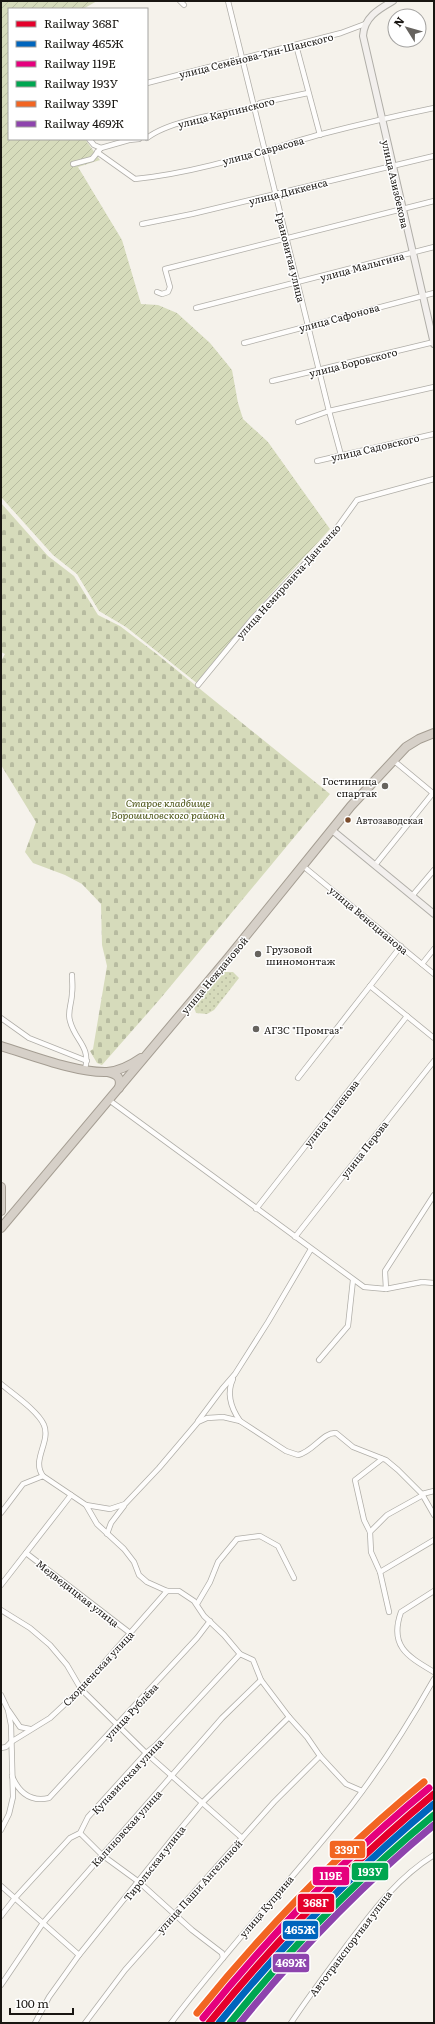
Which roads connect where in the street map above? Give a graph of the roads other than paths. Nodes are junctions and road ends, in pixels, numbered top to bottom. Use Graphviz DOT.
graph roads {
  1 [pos="228,1"];
  2 [pos="393,1"];
  3 [pos="365,24"];
  4 [pos="296,45"];
  5 [pos="242,59"];
  6 [pos="148,83"];
  7 [pos="308,93"];
  8 [pos="255,107"];
  9 [pos="434,108"];
  10 [pos="381,119"];
  11 [pos="320,135"];
  12 [pos="148,137"];
  13 [pos="90,140"];
  14 [pos="129,140"];
  15 [pos="99,150"];
  16 [pos="266,151"];
  17 [pos="434,156"];
  18 [pos="73,164"];
  19 [pos="392,166"];
  20 [pos="277,194"];
  21 [pos="434,201"];
  22 [pos="402,209"];
  23 [pos="142,224"];
  24 [pos="286,238"];
  25 [pos="434,247"];
  26 [pos="412,252"];
  27 [pos="297,283"];
  28 [pos="157,292"];
  29 [pos="434,292"];
  30 [pos="423,295"];
  31 [pos="196,308"];
  32 [pos="308,325"];
  33 [pos="244,343"];
  34 [pos="434,343"];
  35 [pos="319,370"];
  36 [pos="272,382"];
  37 [pos="434,387"];
  38 [pos="329,411"];
  39 [pos="298,422"];
  40 [pos="434,434"];
  41 [pos="341,455"];
  42 [pos="317,461"];
  43 [pos="434,479"];
  44 [pos="198,685"];
  45 [pos="434,733"];
  46 [pos="392,760"];
  47 [pos="433,794"];
  48 [pos="332,830"];
  49 [pos="375,865"];
  50 [pos="303,866"];
  51 [pos="434,870"];
  52 [pos="412,896"];
  53 [pos="434,914"];
  54 [pos="401,946"];
  55 [pos="434,949"];
  56 [pos="422,964"];
  57 [pos="434,974"];
  58 [pos="72,975"];
  59 [pos="370,986"];
  60 [pos="407,1016"];
  61 [pos="1,1018"];
  62 [pos="434,1038"];
  63 [pos="1,1046"];
  64 [pos="147,1055"];
  65 [pos="434,1061"];
  66 [pos="86,1065"];
  67 [pos="108,1072"];
  68 [pos="298,1078"];
  69 [pos="119,1088"];
  70 [pos="109,1100"];
  71 [pos="2,1191"];
  72 [pos="434,1195"];
  73 [pos="17,1208"];
  74 [pos="256,1209"];
  75 [pos="1,1211"];
  76 [pos="1,1228"];
  77 [pos="295,1237"];
  78 [pos="311,1249"];
  79 [pos="353,1280"];
  80 [pos="434,1283"];
  81 [pos="386,1289"];
  82 [pos="319,1360"];
  83 [pos="235,1374"];
  84 [pos="1,1384"];
  85 [pos="240,1421"];
  86 [pos="198,1422"];
  87 [pos="382,1459"];
  88 [pos="43,1476"];
  89 [pos="434,1491"];
  90 [pos="423,1494"];
  91 [pos="71,1495"];
  92 [pos="125,1504"];
  93 [pos="86,1505"];
  94 [pos="110,1509"];
  95 [pos="1,1513"];
  96 [pos="434,1515"];
  97 [pos="115,1518"];
  98 [pos="370,1532"];
  99 [pos="107,1534"];
  100 [pos="434,1540"];
  101 [pos="26,1553"];
  102 [pos="380,1572"];
  103 [pos="294,1578"];
  104 [pos="1,1585"];
  105 [pos="167,1591"];
  106 [pos="434,1591"];
  107 [pos="197,1604"];
  108 [pos="1,1610"];
  109 [pos="389,1612"];
  110 [pos="210,1621"];
  111 [pos="130,1633"];
  112 [pos="240,1654"];
  113 [pos="434,1672"];
  114 [pos="434,1679"];
  115 [pos="261,1680"];
  116 [pos="81,1689"];
  117 [pos="1,1695"];
  118 [pos="8,1710"];
  119 [pos="289,1716"];
  120 [pos="118,1725"];
  121 [pos="30,1729"];
  122 [pos="11,1742"];
  123 [pos="1,1748"];
  124 [pos="146,1753"];
  125 [pos="320,1756"];
  126 [pos="12,1776"];
  127 [pos="172,1776"];
  128 [pos="362,1791"];
  129 [pos="202,1803"];
  130 [pos="1,1830"];
  131 [pos="80,1833"];
  132 [pos="242,1838"];
  133 [pos="102,1855"];
  134 [pos="434,1855"];
  135 [pos="139,1882"];
  136 [pos="1,1886"];
  137 [pos="15,1898"];
  138 [pos="174,1915"];
  139 [pos="1,1916"];
  140 [pos="43,1923"];
  141 [pos="79,1955"];
  142 [pos="223,1958"];
  143 [pos="1,1985"];
  144 [pos="35,2023"];
  145 [pos="85,2023"];
  146 [pos="171,2023"];
  147 [pos="291,2023"];
  1 -- 5 [label="street, Грановитая улица"];
  2 -- 3 [label="main road"];
  3 -- 4 [label="street, улица Семёнова-Тян-Шанского"];
  3 -- 10 [label="main road, улица Азизбекова"];
  4 -- 5 [label="street, улица Семёнова-Тян-Шанского"];
  4 -- 7 [label="street"];
  5 -- 6 [label="street, улица Семёнова-Тян-Шанского"];
  5 -- 8 [label="street, Грановитая улица"];
  7 -- 8 [label="street, улица Карпинского"];
  7 -- 11 [label="street"];
  8 -- 12 [label="street, улица Карпинского"];
  8 -- 16 [label="street, Грановитая улица"];
  9 -- 10 [label="street, улица Саврасова"];
  10 -- 11 [label="street, улица Саврасова"];
  10 -- 19 [label="main road, улица Азизбекова"];
  11 -- 16 [label="street, улица Саврасова"];
  13 -- 15 [label="street"];
  14 -- 15 [label="street"];
  15 -- 16 [label="street, улица Саврасова"];
  15 -- 18 [label="street"];
  16 -- 20 [label="street, Грановитая улица"];
  17 -- 19 [label="street, улица Диккенса"];
  19 -- 20 [label="street, улица Диккенса"];
  19 -- 22 [label="main road, улица Азизбекова"];
  20 -- 23 [label="street, улица Диккенса"];
  20 -- 24 [label="street, Грановитая улица"];
  21 -- 22 [label="street"];
  22 -- 24 [label="street"];
  22 -- 26 [label="main road, улица Азизбекова"];
  24 -- 27 [label="street, Грановитая улица"];
  24 -- 28 [label="street"];
  25 -- 26 [label="street, улица Малыгина"];
  26 -- 27 [label="street, улица Малыгина"];
  26 -- 30 [label="main road, улица Азизбекова"];
  27 -- 31 [label="street, улица Малыгина"];
  27 -- 32 [label="street, Грановитая улица"];
  29 -- 30 [label="street, улица Сафонова"];
  30 -- 32 [label="street, улица Сафонова"];
  30 -- 34 [label="main road, улица Азизбекова"];
  32 -- 33 [label="street, улица Сафонова"];
  32 -- 35 [label="street, Грановитая улица"];
  34 -- 35 [label="street, улица Боровского"];
  35 -- 36 [label="street, улица Боровского"];
  35 -- 38 [label="street, Грановитая улица"];
  37 -- 38 [label="street"];
  38 -- 39 [label="street"];
  38 -- 41 [label="street, Грановитая улица"];
  40 -- 41 [label="street, улица Садовского"];
  41 -- 42 [label="street, улица Садовского"];
  43 -- 44 [label="street, улица Немировича-Данченко"];
  45 -- 46 [label="highway, улица Неждановой"];
  46 -- 47 [label="street"];
  46 -- 48 [label="highway, улица Неждановой"];
  47 -- 49 [label="street"];
  48 -- 49 [label="main road"];
  48 -- 50 [label="highway, улица Неждановой"];
  49 -- 52 [label="main road"];
  50 -- 54 [label="street, улица Венецианова"];
  50 -- 64 [label="highway, улица Неждановой"];
  51 -- 52 [label="street"];
  52 -- 53 [label="main road"];
  54 -- 56 [label="street, улица Венецианова"];
  54 -- 59 [label="street"];
  55 -- 56 [label="street"];
  56 -- 57 [label="street, улица Венецианова"];
  58 -- 66 [label="street"];
  59 -- 60 [label="street"];
  59 -- 68 [label="street"];
  60 -- 62 [label="street"];
  60 -- 74 [label="street, улица Паленова"];
  61 -- 66 [label="street"];
  63 -- 66 [label="highway"];
  64 -- 67 [label="highway"];
  64 -- 69 [label="highway, улица Неждановой"];
  65 -- 77 [label="street, улица Перова"];
  66 -- 67 [label="highway"];
  67 -- 69 [label="highway"];
  69 -- 70 [label="highway, улица Неждановой"];
  70 -- 73 [label="highway, улица Неждановой"];
  70 -- 74 [label="street"];
  71 -- 73 [label="highway"];
  71 -- 75 [label="highway"];
  72 -- 81 [label="street"];
  73 -- 76 [label="highway, улица Неждановой"];
  74 -- 77 [label="street"];
  77 -- 78 [label="street"];
  78 -- 79 [label="street"];
  78 -- 83 [label="street"];
  79 -- 81 [label="street"];
  79 -- 82 [label="street"];
  80 -- 81 [label="street"];
  83 -- 85 [label="street"];
  83 -- 86 [label="street"];
  84 -- 88 [label="street"];
  85 -- 86 [label="street"];
  85 -- 87 [label="street"];
  86 -- 92 [label="street"];
  87 -- 90 [label="street"];
  87 -- 98 [label="street"];
  88 -- 91 [label="street"];
  88 -- 95 [label="street"];
  89 -- 90 [label="street"];
  90 -- 96 [label="street"];
  90 -- 98 [label="street"];
  91 -- 93 [label="street"];
  91 -- 101 [label="street"];
  92 -- 94 [label="street"];
  92 -- 97 [label="street"];
  93 -- 94 [label="street"];
  93 -- 99 [label="street"];
  94 -- 97 [label="street"];
  97 -- 99 [label="street"];
  98 -- 102 [label="street"];
  99 -- 105 [label="street"];
  100 -- 102 [label="street"];
  101 -- 104 [label="street"];
  101 -- 111 [label="street, Медведицкая улица"];
  102 -- 109 [label="street"];
  103 -- 107 [label="street"];
  105 -- 107 [label="street"];
  105 -- 111 [label="street, Сходненская улица"];
  106 -- 113 [label="street"];
  107 -- 110 [label="street"];
  108 -- 116 [label="street"];
  110 -- 112 [label="street"];
  110 -- 120 [label="street, улица Рублёва"];
  111 -- 116 [label="street, Сходненская улица"];
  112 -- 115 [label="street"];
  112 -- 124 [label="street, Купавинская улица"];
  114 -- 128 [label="street, улица Куприна"];
  115 -- 119 [label="street"];
  115 -- 127 [label="street, Калиновская улица"];
  116 -- 120 [label="street"];
  116 -- 121 [label="street, Сходненская улица"];
  117 -- 118 [label="street"];
  118 -- 121 [label="street"];
  118 -- 122 [label="street"];
  119 -- 125 [label="street"];
  119 -- 129 [label="street, Тирольская улица"];
  120 -- 124 [label="street"];
  120 -- 126 [label="street, улица Рублёва"];
  121 -- 122 [label="street, Сходненская улица"];
  122 -- 123 [label="street, Сходненская улица"];
  122 -- 126 [label="street"];
  124 -- 127 [label="street"];
  124 -- 131 [label="street, Купавинская улица"];
  125 -- 128 [label="street"];
  125 -- 132 [label="street, улица Паши Ангелиной"];
  126 -- 130 [label="street"];
  127 -- 129 [label="street"];
  127 -- 133 [label="street, Калиновская улица"];
  128 -- 142 [label="street, улица Куприна"];
  129 -- 132 [label="street"];
  129 -- 135 [label="street, Тирольская улица"];
  131 -- 133 [label="street"];
  131 -- 137 [label="street, Купавинская улица"];
  132 -- 138 [label="street, улица Паши Ангелиной"];
  133 -- 135 [label="street"];
  133 -- 140 [label="street, Калиновская улица"];
  134 -- 147 [label="street, Автотранспортная улица"];
  135 -- 138 [label="street"];
  135 -- 141 [label="street, Тирольская улица"];
  136 -- 137 [label="street"];
  137 -- 139 [label="street, Купавинская улица"];
  137 -- 140 [label="street"];
  138 -- 142 [label="street"];
  138 -- 145 [label="street, улица Паши Ангелиной"];
  140 -- 141 [label="street"];
  140 -- 143 [label="street, Калиновская улица"];
  141 -- 144 [label="street, Тирольская улица"];
  142 -- 146 [label="street, улица Куприна"];
}
